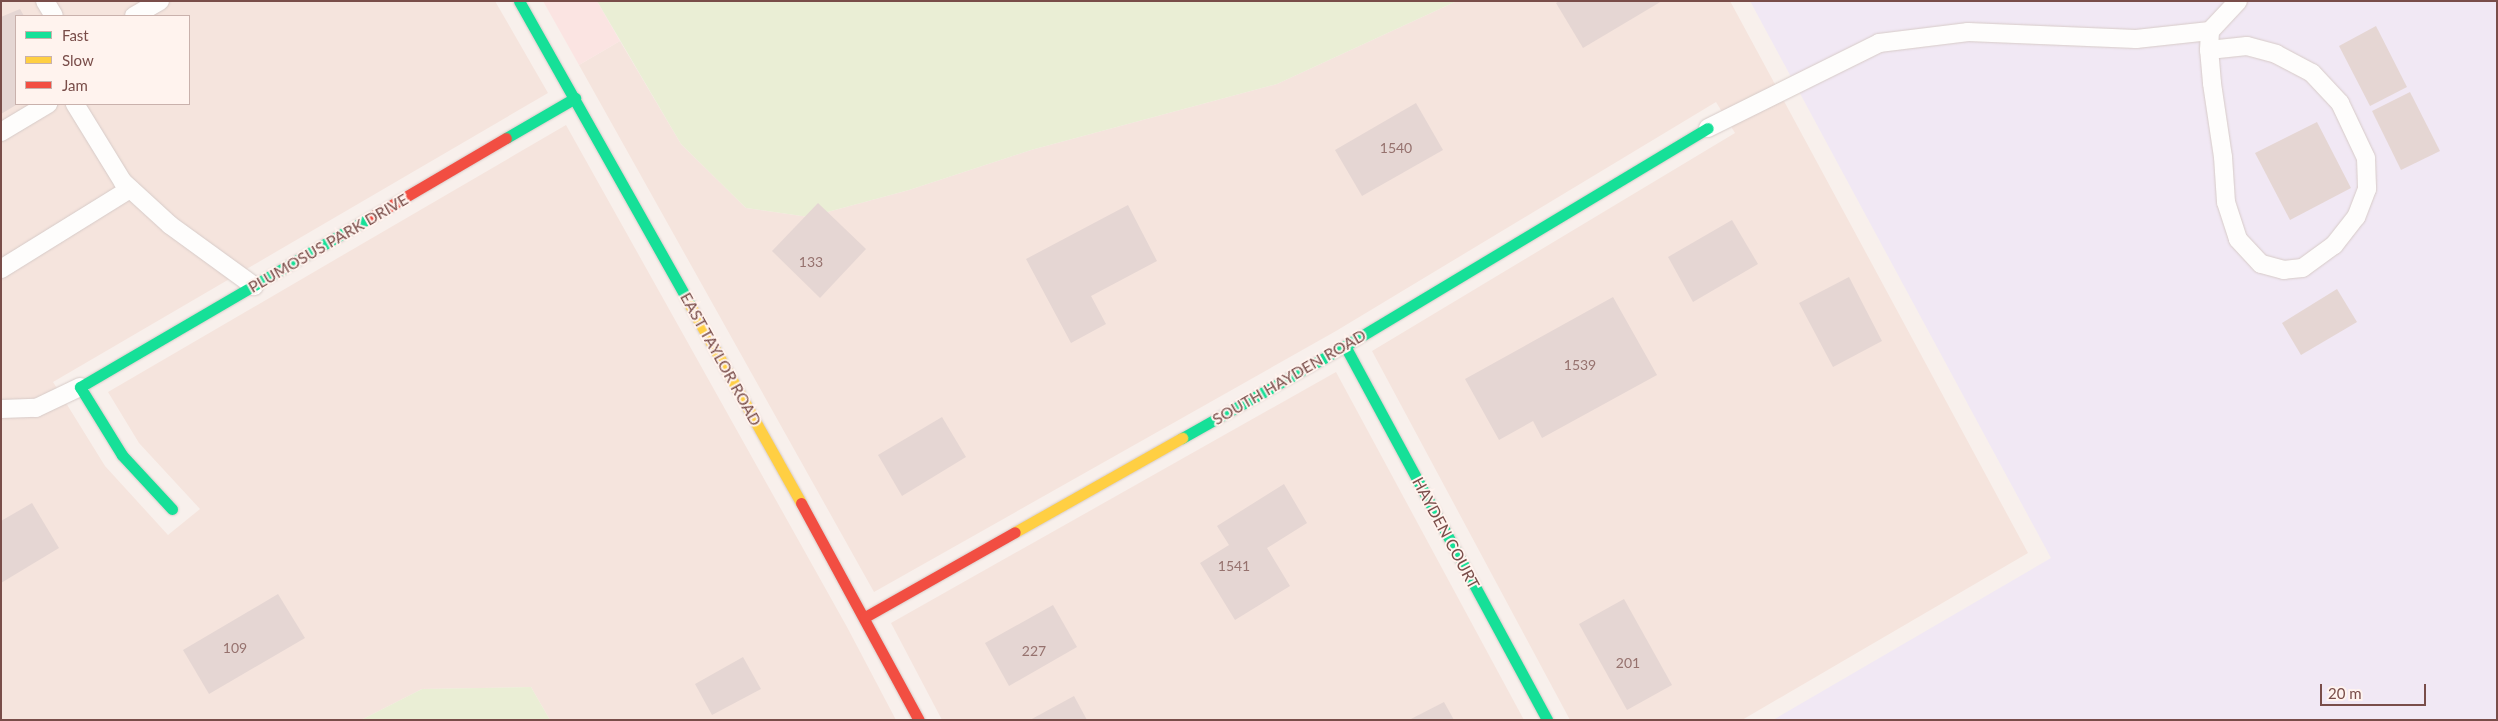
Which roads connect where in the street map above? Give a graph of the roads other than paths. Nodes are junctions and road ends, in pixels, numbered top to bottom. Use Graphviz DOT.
graph roads {
  1 [pos="45,1"];
  2 [pos="160,1"];
  3 [pos="519,1"];
  4 [pos="2238,1"];
  5 [pos="53,15"];
  6 [pos="136,15"];
  7 [pos="2210,31"];
  8 [pos="2210,50"];
  9 [pos="575,98"];
  10 [pos="46,105"];
  11 [pos="75,105"];
  12 [pos="1708,128"];
  13 [pos="1,132"];
  14 [pos="130,189"];
  15 [pos="1,269"];
  16 [pos="254,286"];
  17 [pos="1345,346"];
  18 [pos="80,386"];
  19 [pos="1,409"];
  20 [pos="172,509"];
  21 [pos="865,617"];
  22 [pos="919,720"];
  23 [pos="1547,720"];
  1 -- 5 [label="lane"];
  2 -- 6 [label="lane"];
  3 -- 9 [label="street, EAST TAYLOR ROAD"];
  4 -- 7 [label="lane"];
  7 -- 8 [label="lane"];
  7 -- 12 [label="lane"];
  8 -- 8 [label="lane"];
  9 -- 16 [label="street, PLUMOSUS PARK DRIVE"];
  9 -- 21 [label="street, EAST TAYLOR ROAD"];
  10 -- 13 [label="lane"];
  11 -- 14 [label="lane"];
  12 -- 17 [label="street, SOUTH HAYDEN ROAD"];
  14 -- 15 [label="lane"];
  14 -- 16 [label="lane"];
  16 -- 18 [label="street, PLUMOSUS PARK DRIVE"];
  17 -- 21 [label="street, SOUTH HAYDEN ROAD"];
  17 -- 23 [label="street, HAYDEN COURT"];
  18 -- 19 [label="lane"];
  18 -- 20 [label="street"];
  21 -- 22 [label="street, EAST TAYLOR ROAD"];
}
